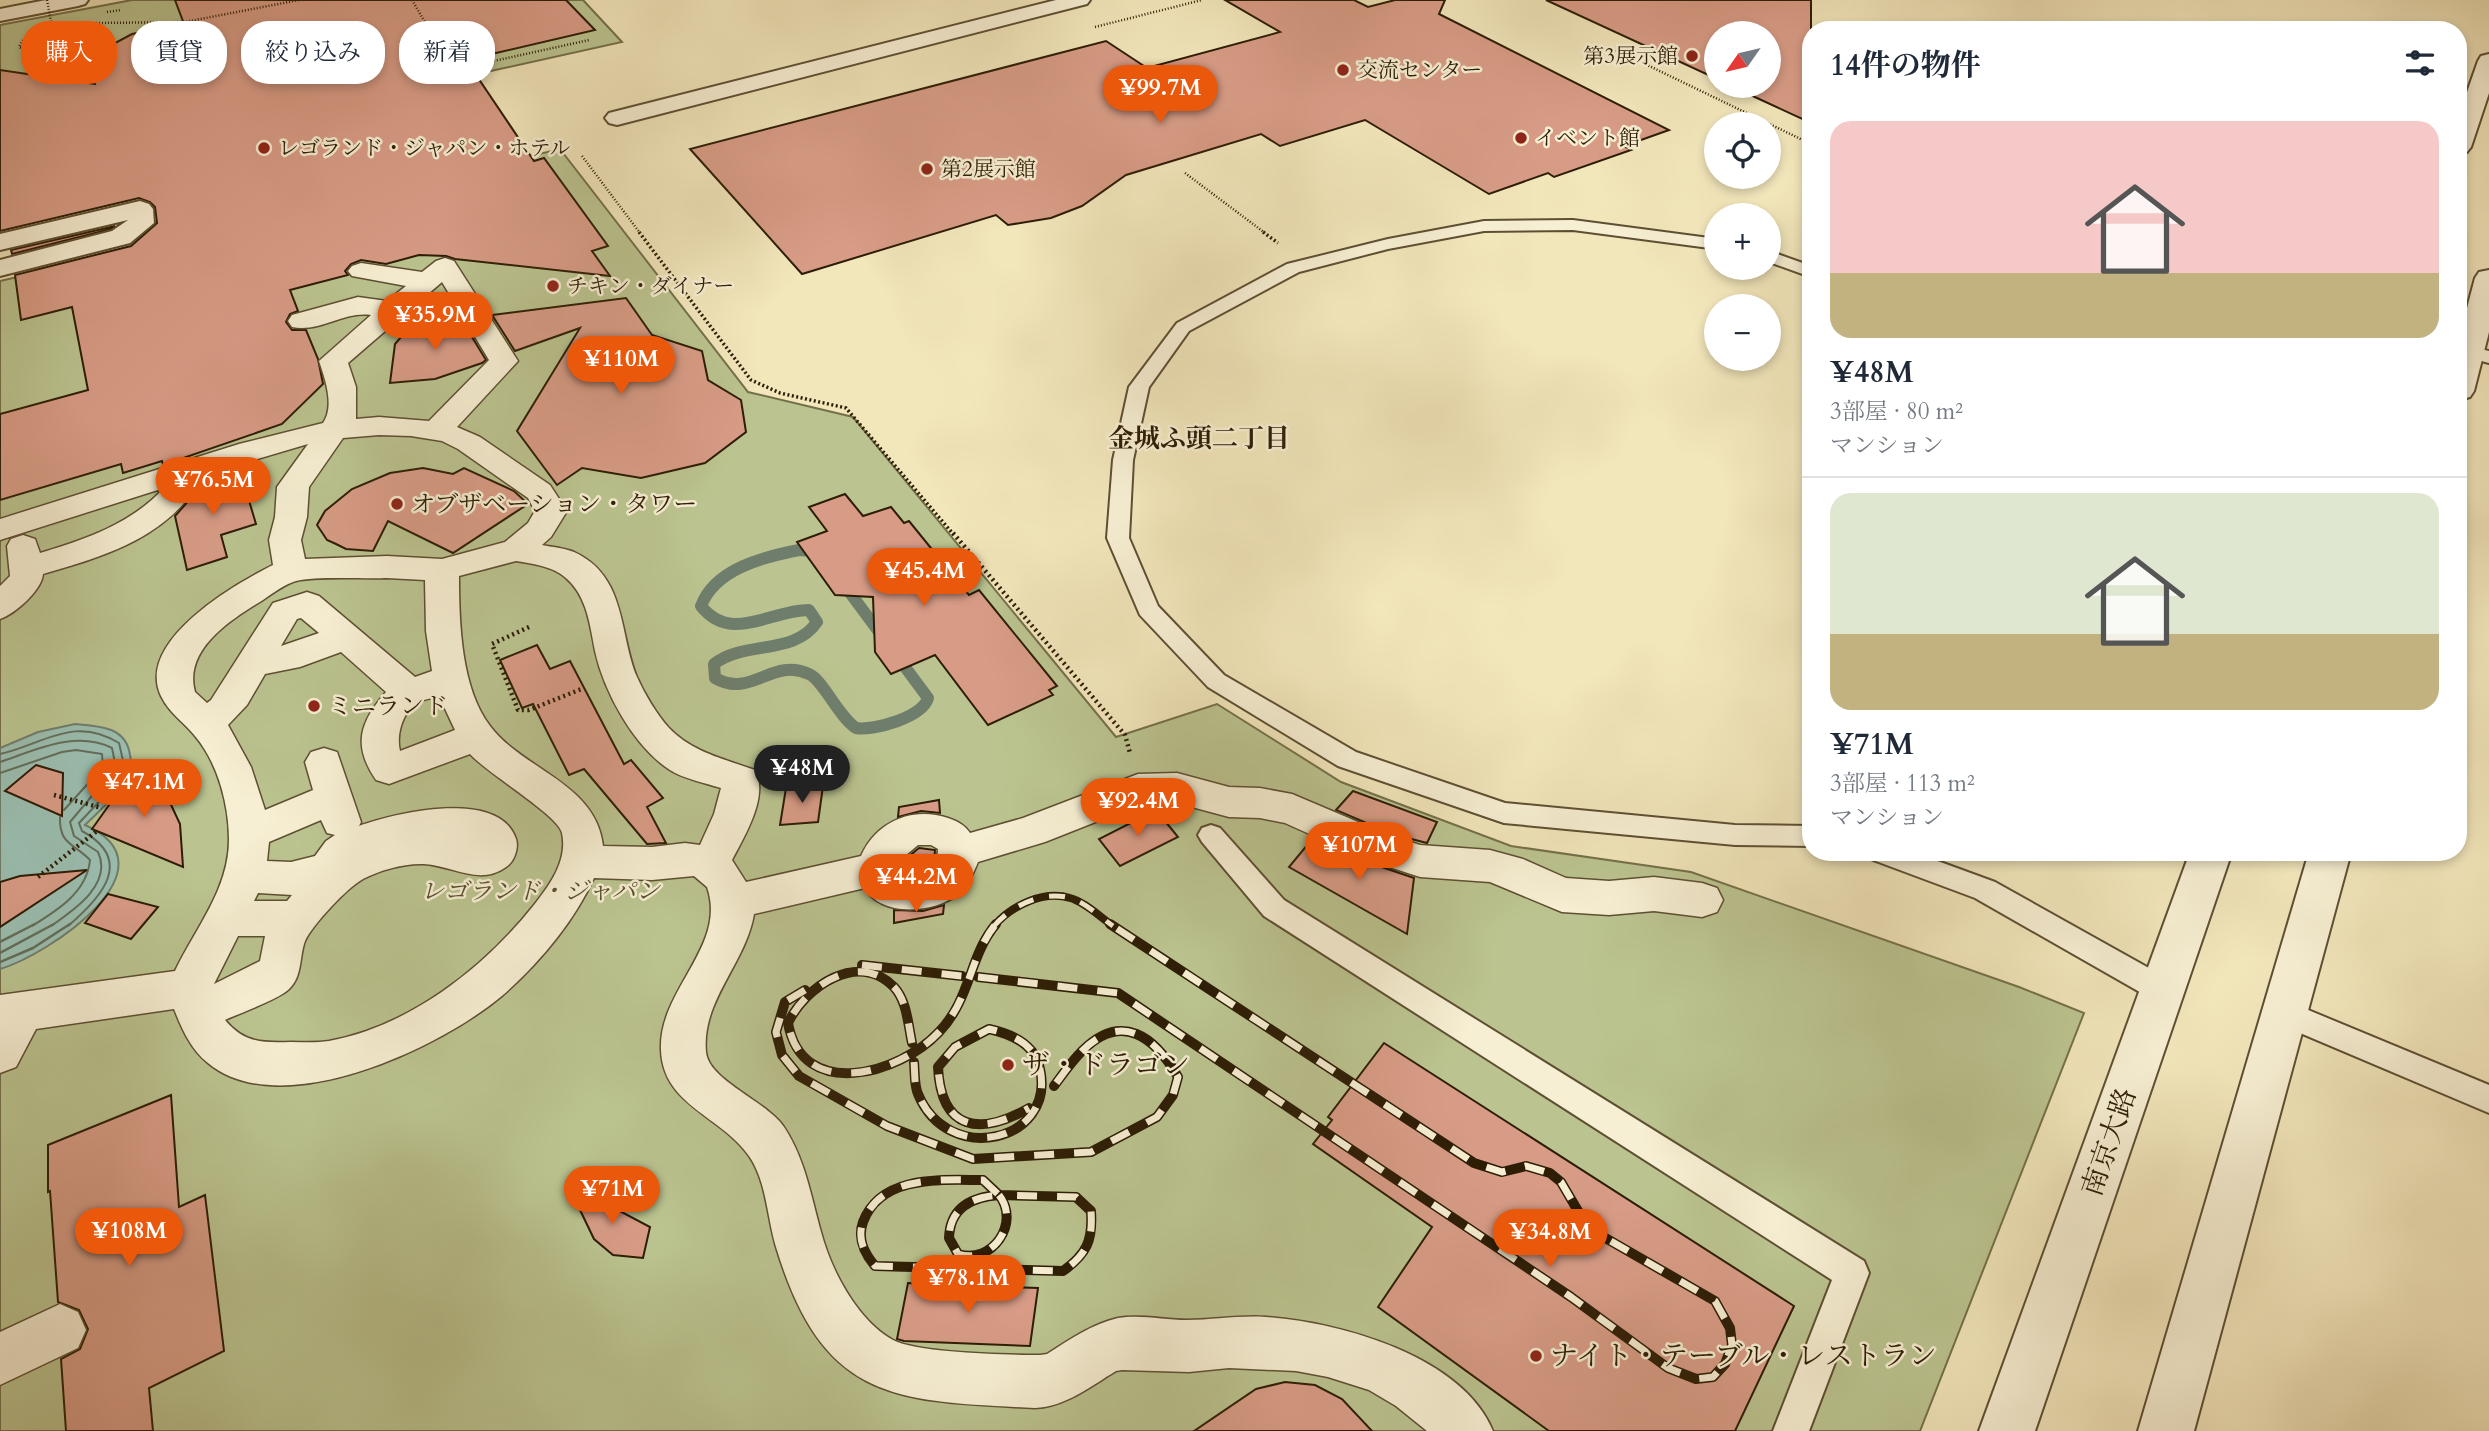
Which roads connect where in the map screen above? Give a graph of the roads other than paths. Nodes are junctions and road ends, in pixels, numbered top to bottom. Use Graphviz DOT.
graph roads {
  1 [pos="78,0"];
  2 [pos="1080,0"];
  3 [pos="0,15"];
  4 [pos="2489,61"];
  5 [pos="617,118"];
  6 [pos="2467,124"];
  7 [pos="0,242"];
  8 [pos="1704,242"];
  9 [pos="1781,261"];
  10 [pos="0,268"];
  11 [pos="1802,269"];
  12 [pos="361,271"];
  13 [pos="2489,278"];
  14 [pos="427,281"];
  15 [pos="393,310"];
  16 [pos="302,321"];
  17 [pos="2472,354"];
  18 [pos="334,431"];
  19 [pos="436,431"];
  20 [pos="190,470"];
  21 [pos="10,527"];
  22 [pos="516,550"];
  23 [pos="26,568"];
  24 [pos="290,570"];
  25 [pos="442,570"];
  26 [pos="0,607"];
  27 [pos="343,636"];
  28 [pos="254,662"];
  29 [pos="452,677"];
  30 [pos="407,690"];
  31 [pos="205,723"];
  32 [pos="478,736"];
  33 [pos="247,820"];
  34 [pos="1211,835"];
  35 [pos="1802,836"];
  36 [pos="959,852"];
  37 [pos="342,861"];
  38 [pos="581,861"];
  39 [pos="1930,861"];
  40 [pos="2208,861"];
  41 [pos="2327,861"];
  42 [pos="877,869"];
  43 [pos="243,873"];
  44 [pos="721,884"];
  45 [pos="1702,900"];
  46 [pos="298,918"];
  47 [pos="226,919"];
  48 [pos="2162,990"];
  49 [pos="194,999"];
  50 [pos="12,1012"];
  51 [pos="2284,1013"];
  52 [pos="0,1053"];
  53 [pos="2489,1099"];
  54 [pos="60,1330"];
  55 [pos="0,1359"];
  56 [pos="1466,1431"];
  57 [pos="1791,1431"];
  58 [pos="2007,1431"];
  59 [pos="2166,1431"];
  1 -- 3 [label="street"];
  2 -- 5 [label="street"];
  4 -- 6 [label="street"];
  7 -- 10 [label="street"];
  8 -- 35 [label="lane"];
  9 -- 11 [label="lane"];
  12 -- 14 [label="street"];
  13 -- 17 [label="street"];
  14 -- 15 [label="street"];
  14 -- 19 [label="street"];
  15 -- 16 [label="street"];
  15 -- 18 [label="street"];
  18 -- 19 [label="street"];
  18 -- 20 [label="street"];
  18 -- 24 [label="street"];
  19 -- 22 [label="street"];
  20 -- 21 [label="street"];
  20 -- 23 [label="street"];
  21 -- 23 [label="street"];
  22 -- 25 [label="street"];
  22 -- 44 [label="street"];
  23 -- 26 [label="street"];
  24 -- 25 [label="street"];
  24 -- 31 [label="street"];
  25 -- 29 [label="street"];
  27 -- 28 [label="street"];
  27 -- 28 [label="street"];
  27 -- 30 [label="street"];
  28 -- 31 [label="street"];
  29 -- 30 [label="street"];
  29 -- 32 [label="street"];
  30 -- 32 [label="street"];
  31 -- 33 [label="street"];
  32 -- 38 [label="street"];
  33 -- 37 [label="street"];
  33 -- 43 [label="street"];
  34 -- 57 [label="lane"];
  36 -- 42 [label="street"];
  36 -- 42 [label="street"];
  36 -- 45 [label="street"];
  37 -- 43 [label="street"];
  37 -- 46 [label="street"];
  38 -- 44 [label="street"];
  38 -- 49 [label="street"];
  39 -- 48 [label="lane"];
  40 -- 48 [label="street, 南京大路"];
  41 -- 51 [label="street"];
  42 -- 44 [label="street"];
  43 -- 47 [label="street"];
  44 -- 56 [label="street"];
  46 -- 47 [label="street"];
  46 -- 49 [label="street"];
  47 -- 49 [label="street"];
  48 -- 58 [label="street, 南京大路"];
  49 -- 50 [label="street"];
  50 -- 52 [label="street"];
  51 -- 53 [label="lane"];
  51 -- 59 [label="street"];
  54 -- 55 [label="street"];
}
